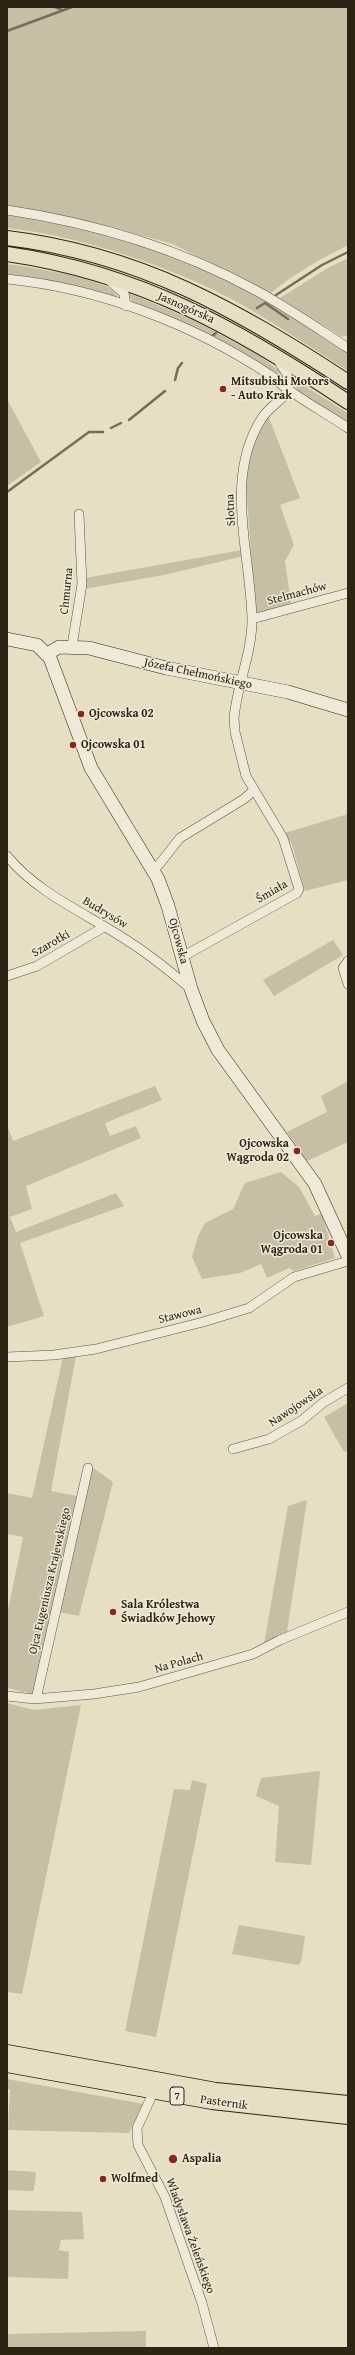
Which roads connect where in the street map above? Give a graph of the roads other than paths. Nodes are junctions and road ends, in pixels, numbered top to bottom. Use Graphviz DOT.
graph roads {
  1 [pos="7,210"];
  2 [pos="7,238"];
  3 [pos="7,254"];
  4 [pos="102,275"];
  5 [pos="7,278"];
  6 [pos="126,306"];
  7 [pos="348,348"];
  8 [pos="273,353"];
  9 [pos="348,382"];
  10 [pos="289,390"];
  11 [pos="348,402"];
  12 [pos="348,428"];
  13 [pos="79,514"];
  14 [pos="348,593"];
  15 [pos="252,619"];
  16 [pos="7,639"];
  17 [pos="72,646"];
  18 [pos="48,654"];
  19 [pos="241,684"];
  20 [pos="348,710"];
  21 [pos="254,790"];
  22 [pos="7,856"];
  23 [pos="153,872"];
  24 [pos="104,927"];
  25 [pos="182,957"];
  26 [pos="348,961"];
  27 [pos="7,976"];
  28 [pos="348,984"];
  29 [pos="191,990"];
  30 [pos="348,1256"];
  31 [pos="348,1260"];
  32 [pos="7,1357"];
  33 [pos="348,1388"];
  34 [pos="233,1449"];
  35 [pos="88,1468"];
  36 [pos="348,1612"];
  37 [pos="7,1696"];
  38 [pos="36,1699"];
  39 [pos="7,2052"];
  40 [pos="7,2065"];
  41 [pos="154,2092"];
  42 [pos="348,2103"];
  43 [pos="348,2117"];
  44 [pos="214,2348"];
  1 -- 7 [label="street"];
  2 -- 9 [label="main road, Jasnogórska"];
  3 -- 4 [label="main road, Jasnogórska"];
  4 -- 6 [label="street"];
  4 -- 8 [label="main road, Jasnogórska"];
  5 -- 6 [label="street"];
  6 -- 10 [label="street"];
  8 -- 10 [label="street"];
  8 -- 11 [label="main road, Jasnogórska"];
  10 -- 12 [label="street"];
  10 -- 15 [label="street, Słotna"];
  13 -- 17 [label="street, Chmurna"];
  14 -- 15 [label="street, Stelmachów"];
  15 -- 19 [label="street, Słotna"];
  16 -- 18 [label="street"];
  17 -- 18 [label="street, Józefa Chełmońskiego"];
  17 -- 19 [label="street, Józefa Chełmońskiego"];
  18 -- 23 [label="street, Ojcowska"];
  19 -- 20 [label="street, Józefa Chełmońskiego"];
  19 -- 21 [label="street, Śmiała"];
  21 -- 23 [label="street"];
  21 -- 25 [label="street, Śmiała"];
  22 -- 24 [label="street, Budrysów"];
  23 -- 25 [label="street, Ojcowska"];
  24 -- 27 [label="street, Szarotki"];
  24 -- 29 [label="street, Budrysów"];
  25 -- 29 [label="street, Ojcowska"];
  26 -- 28 [label="street"];
  29 -- 30 [label="street, Ojcowska"];
  31 -- 32 [label="street, Stawowa"];
  33 -- 34 [label="street, Nawojowska"];
  35 -- 38 [label="street, Ojca Eugeniusza Krajewskiego"];
  36 -- 38 [label="street, Na Polach"];
  37 -- 38 [label="street, Na Polach"];
  39 -- 42 [label="main road, Pasternik / 7"];
  40 -- 41 [label="main road, Pasternik / 7"];
  41 -- 43 [label="main road, Pasternik / 7"];
  41 -- 44 [label="street, Władysława Żeleńskiego"];
}
